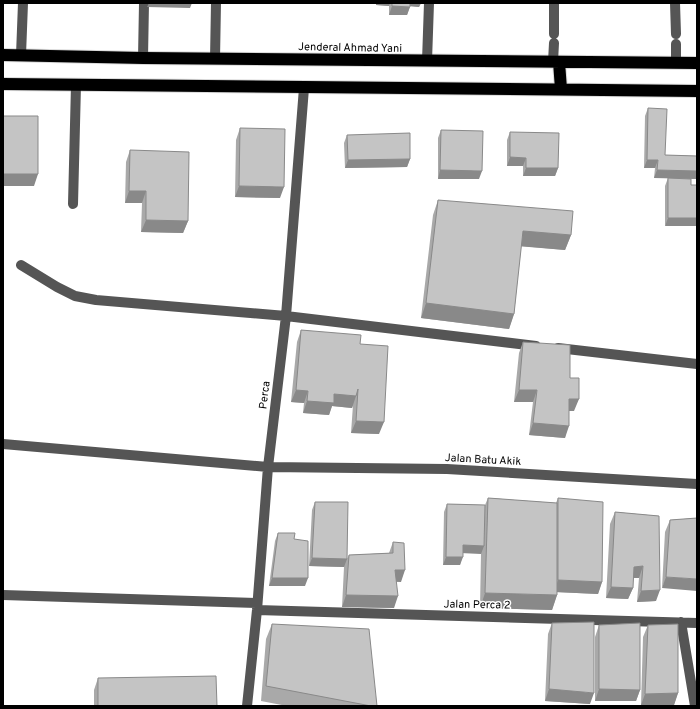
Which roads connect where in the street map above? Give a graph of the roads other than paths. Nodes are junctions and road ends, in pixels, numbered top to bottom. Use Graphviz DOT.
graph roads {
  1 [pos="23,3"];
  2 [pos="144,3"];
  3 [pos="216,3"];
  4 [pos="429,3"];
  5 [pos="554,3"];
  6 [pos="675,3"];
  7 [pos="3,55"];
  8 [pos="21,55"];
  9 [pos="143,58"];
  10 [pos="215,59"];
  11 [pos="427,61"];
  12 [pos="556,62"];
  13 [pos="676,63"];
  14 [pos="697,63"];
  15 [pos="3,84"];
  16 [pos="76,85"];
  17 [pos="304,88"];
  18 [pos="561,90"];
  19 [pos="697,91"];
  20 [pos="73,204"];
  21 [pos="21,265"];
  22 [pos="286,316"];
  23 [pos="697,364"];
  24 [pos="3,444"];
  25 [pos="268,466"];
  26 [pos="697,484"];
  27 [pos="3,595"];
  28 [pos="257,606"];
  29 [pos="681,622"];
  30 [pos="697,623"];
  31 [pos="247,706"];
  32 [pos="695,706"];
  1 -- 8 [label="street"];
  2 -- 9 [label="street"];
  3 -- 10 [label="street"];
  4 -- 11 [label="street"];
  5 -- 12 [label="street"];
  6 -- 13 [label="street"];
  7 -- 8 [label="highway, Jenderal Ahmad Yani"];
  8 -- 9 [label="highway, Jenderal Ahmad Yani"];
  9 -- 10 [label="highway, Jenderal Ahmad Yani"];
  10 -- 11 [label="highway, Jenderal Ahmad Yani"];
  11 -- 12 [label="highway, Jenderal Ahmad Yani"];
  12 -- 13 [label="highway, Jenderal Ahmad Yani"];
  12 -- 18 [label="highway"];
  13 -- 14 [label="highway, Jenderal Ahmad Yani"];
  15 -- 16 [label="highway"];
  16 -- 17 [label="highway"];
  16 -- 20 [label="street"];
  17 -- 18 [label="highway"];
  17 -- 22 [label="street, Perca"];
  18 -- 19 [label="highway"];
  21 -- 22 [label="street"];
  22 -- 23 [label="street"];
  22 -- 25 [label="street, Perca"];
  24 -- 25 [label="street, Jalan Batu Akik"];
  25 -- 26 [label="street, Jalan Batu Akik"];
  25 -- 28 [label="street, Perca"];
  27 -- 28 [label="street, Jalan Perca 2"];
  28 -- 29 [label="street, Jalan Perca 2"];
  28 -- 31 [label="street, Perca"];
  29 -- 30 [label="street, Jalan Perca 2"];
  29 -- 32 [label="street"];
}
